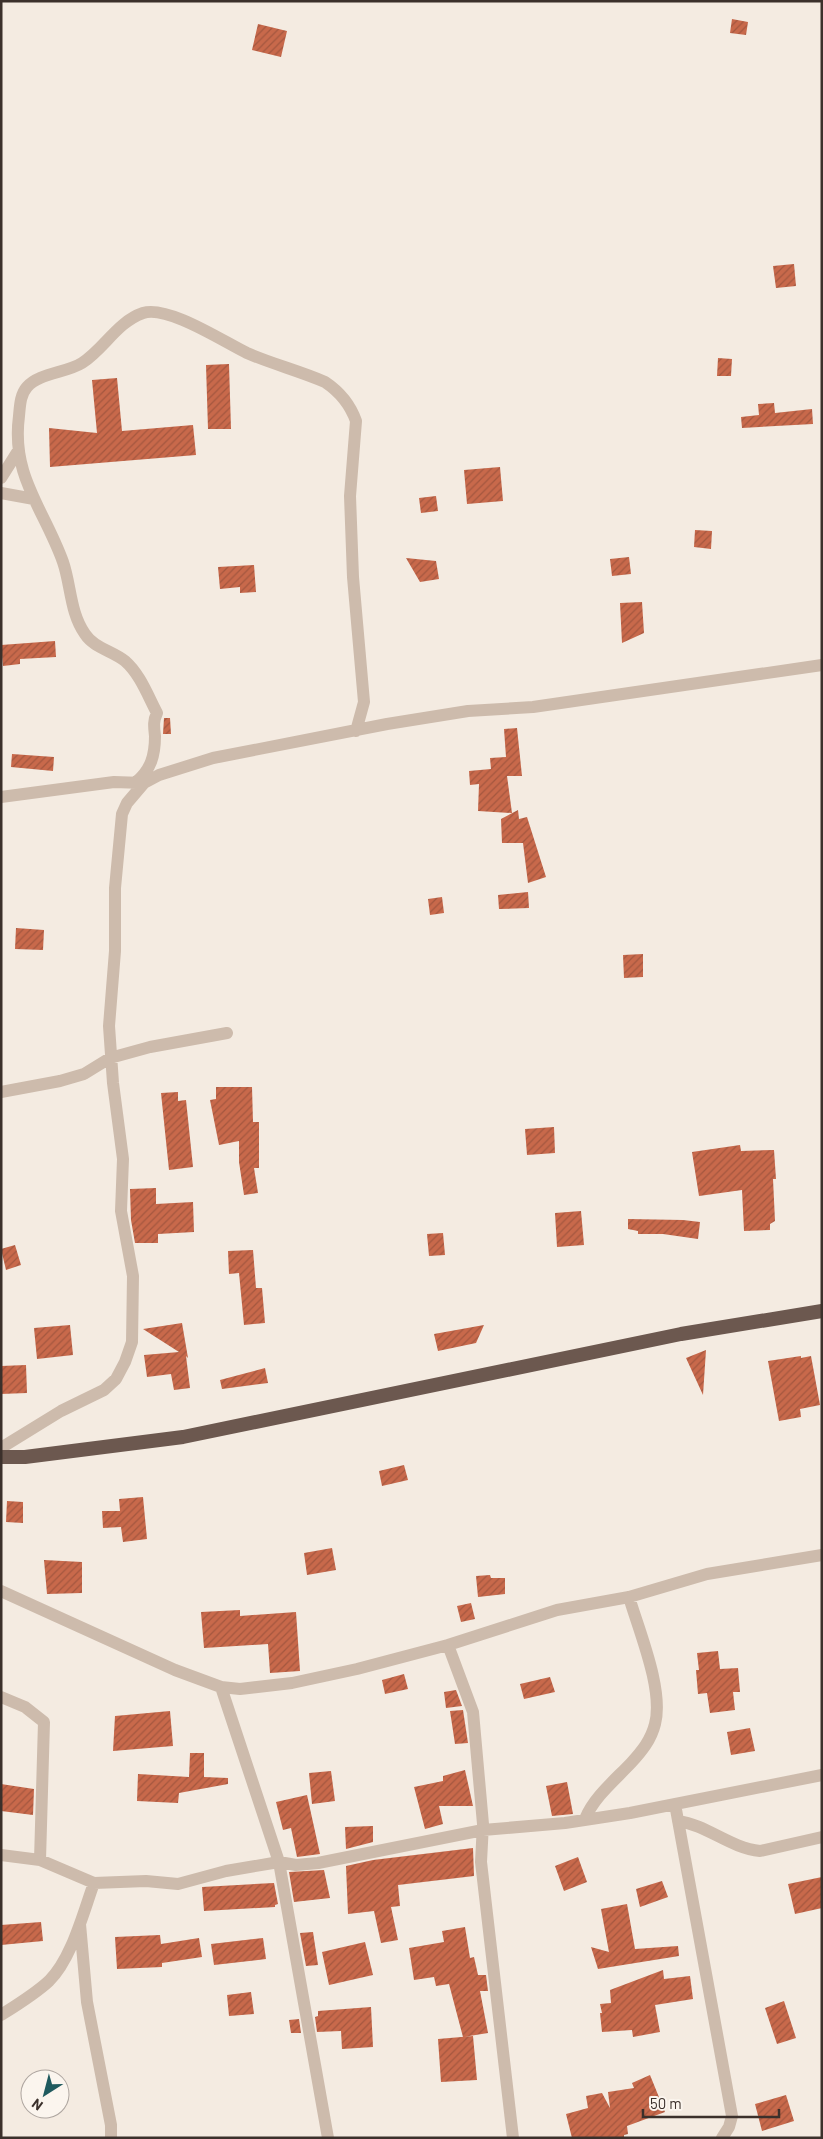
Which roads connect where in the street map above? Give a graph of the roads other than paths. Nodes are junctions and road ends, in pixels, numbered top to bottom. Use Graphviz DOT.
graph roads {
  1 [pos="18,451"];
  2 [pos="1,478"];
  3 [pos="1,493"];
  4 [pos="34,499"];
  5 [pos="822,665"];
  6 [pos="356,731"];
  7 [pos="140,782"];
  8 [pos="1,797"];
  9 [pos="227,1033"];
  10 [pos="110,1058"];
  11 [pos="1,1092"];
  12 [pos="822,1311"];
  13 [pos="1,1448"];
  14 [pos="1,1457"];
  15 [pos="822,1555"];
  16 [pos="1,1590"];
  17 [pos="629,1597"];
  18 [pos="448,1645"];
  19 [pos="221,1687"];
  20 [pos="1,1697"];
  21 [pos="822,1775"];
  22 [pos="675,1804"];
  23 [pos="585,1819"];
  24 [pos="678,1821"];
  25 [pos="483,1830"];
  26 [pos="822,1837"];
  27 [pos="1,1855"];
  28 [pos="40,1860"];
  29 [pos="279,1862"];
  30 [pos="94,1883"];
  31 [pos="80,1924"];
  32 [pos="1,2015"];
  33 [pos="112,2138"];
  34 [pos="328,2138"];
  35 [pos="513,2138"];
  36 [pos="722,2138"];
  1 -- 2 [label="street"];
  1 -- 4 [label="street"];
  1 -- 6 [label="street"];
  3 -- 4 [label="street"];
  4 -- 7 [label="street"];
  5 -- 6 [label="street"];
  6 -- 7 [label="street"];
  7 -- 8 [label="street"];
  7 -- 10 [label="street"];
  9 -- 10 [label="street"];
  10 -- 11 [label="street"];
  10 -- 13 [label="street"];
  12 -- 14 [label="highway"];
  15 -- 17 [label="street"];
  16 -- 19 [label="street"];
  17 -- 18 [label="street"];
  17 -- 23 [label="street"];
  18 -- 19 [label="street"];
  18 -- 25 [label="street"];
  19 -- 29 [label="street"];
  20 -- 28 [label="street"];
  21 -- 22 [label="street"];
  22 -- 23 [label="street"];
  22 -- 24 [label="street"];
  23 -- 25 [label="street"];
  24 -- 26 [label="street"];
  24 -- 36 [label="street"];
  25 -- 29 [label="street"];
  25 -- 35 [label="street"];
  27 -- 28 [label="street"];
  28 -- 30 [label="street"];
  29 -- 30 [label="street"];
  29 -- 34 [label="street"];
  30 -- 31 [label="street"];
  31 -- 32 [label="street"];
  31 -- 33 [label="street"];
}
